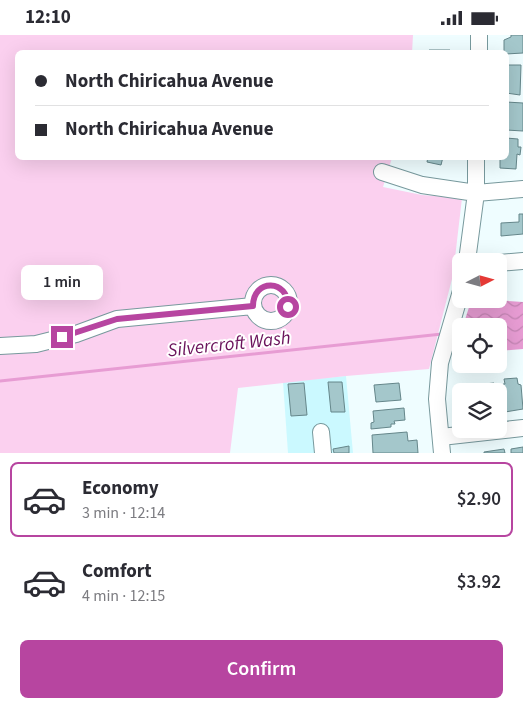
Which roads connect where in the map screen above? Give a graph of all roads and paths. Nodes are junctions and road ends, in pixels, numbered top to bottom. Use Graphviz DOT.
graph roads {
  1 [pos="479,35"];
  2 [pos="479,50"];
  3 [pos="476,160"];
  4 [pos="382,172"];
  5 [pos="523,189"];
  6 [pos="476,193"];
  7 [pos="468,253"];
  8 [pos="523,261"];
  9 [pos="508,262"];
  10 [pos="253,306"];
  11 [pos="457,308"];
  12 [pos="0,346"];
  13 [pos="523,428"];
  14 [pos="321,432"];
  15 [pos="442,445"];
  16 [pos="323,453"];
  1 -- 2 [label="street"];
  3 -- 6 [label="street"];
  4 -- 6 [label="street"];
  5 -- 6 [label="street"];
  6 -- 7 [label="street"];
  8 -- 9 [label="street"];
  10 -- 12 [label="street"];
  11 -- 15 [label="street"];
  13 -- 15 [label="street"];
  14 -- 16 [label="street"];
}
